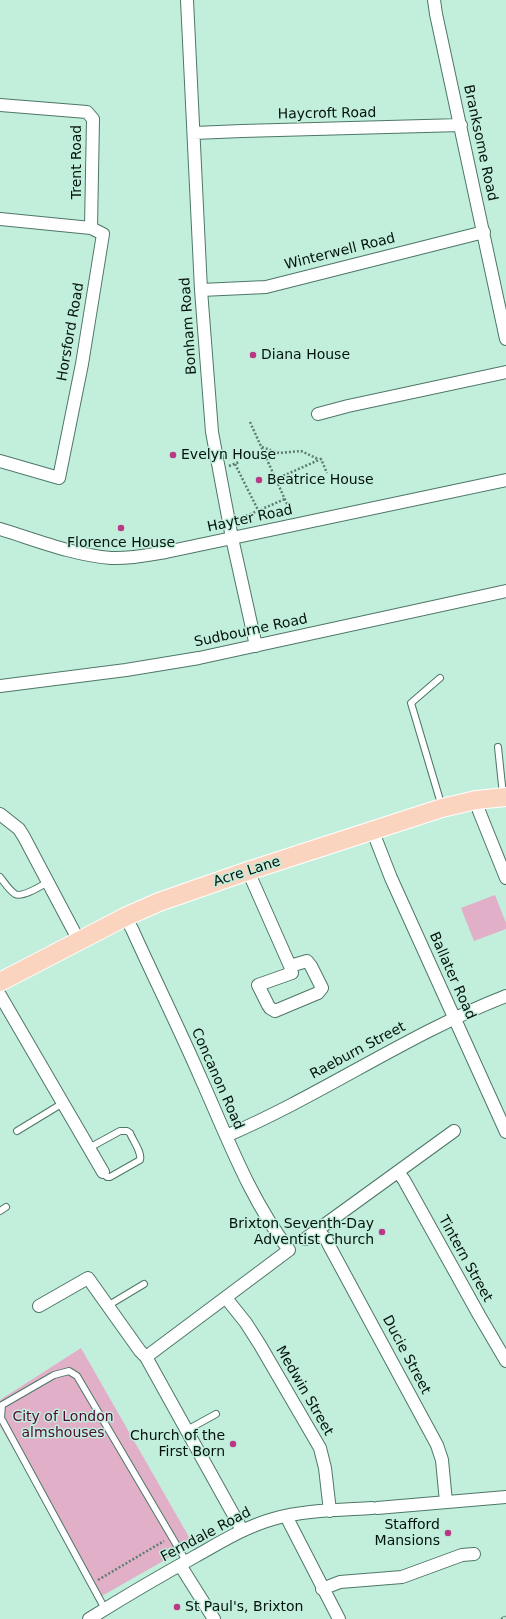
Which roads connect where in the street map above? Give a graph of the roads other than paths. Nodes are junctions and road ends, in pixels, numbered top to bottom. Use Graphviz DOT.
graph roads {
  1 [pos="187,0"];
  2 [pos="434,0"];
  3 [pos="0,105"];
  4 [pos="461,125"];
  5 [pos="194,134"];
  6 [pos="0,219"];
  7 [pos="91,228"];
  8 [pos="484,232"];
  9 [pos="201,290"];
  10 [pos="506,339"];
  11 [pos="506,372"];
  12 [pos="318,414"];
  13 [pos="0,461"];
  14 [pos="506,480"];
  15 [pos="0,529"];
  16 [pos="232,538"];
  17 [pos="506,591"];
  18 [pos="256,646"];
  19 [pos="440,678"];
  20 [pos="0,686"];
  21 [pos="498,747"];
  22 [pos="504,797"];
  23 [pos="476,800"];
  24 [pos="442,808"];
  25 [pos="0,814"];
  26 [pos="373,832"];
  27 [pos="248,871"];
  28 [pos="0,877"];
  29 [pos="506,878"];
  30 [pos="48,882"];
  31 [pos="125,917"];
  32 [pos="79,941"];
  33 [pos="290,966"];
  34 [pos="0,982"];
  35 [pos="0,995"];
  36 [pos="506,996"];
  37 [pos="455,1017"];
  38 [pos="63,1103"];
  39 [pos="17,1131"];
  40 [pos="454,1131"];
  41 [pos="506,1132"];
  42 [pos="226,1136"];
  43 [pos="89,1148"];
  44 [pos="103,1172"];
  45 [pos="398,1172"];
  46 [pos="6,1208"];
  47 [pos="0,1211"];
  48 [pos="317,1230"];
  49 [pos="305,1239"];
  50 [pos="144,1284"];
  51 [pos="226,1298"];
  52 [pos="39,1306"];
  53 [pos="109,1306"];
  54 [pos="146,1357"];
  55 [pos="506,1361"];
  56 [pos="216,1414"];
  57 [pos="187,1430"];
  58 [pos="506,1497"];
  59 [pos="446,1502"];
  60 [pos="330,1511"];
  61 [pos="286,1516"];
  62 [pos="242,1530"];
  63 [pos="474,1554"];
  64 [pos="183,1563"];
  65 [pos="322,1589"];
  66 [pos="105,1609"];
  67 [pos="89,1619"];
  68 [pos="214,1619"];
  69 [pos="339,1619"];
  1 -- 5 [label="street, Bonham Road"];
  2 -- 4 [label="street, Branksome Road"];
  3 -- 7 [label="street, Trent Road"];
  4 -- 5 [label="street, Haycroft Road"];
  4 -- 8 [label="street, Branksome Road"];
  5 -- 9 [label="street, Bonham Road"];
  6 -- 7 [label="street"];
  7 -- 13 [label="street, Horsford Road"];
  8 -- 9 [label="street, Winterwell Road"];
  8 -- 10 [label="street, Branksome Road"];
  9 -- 16 [label="street, Bonham Road"];
  11 -- 12 [label="street"];
  14 -- 16 [label="street, Hayter Road"];
  15 -- 16 [label="street, Hayter Road"];
  16 -- 18 [label="street, Bonham Road"];
  17 -- 18 [label="street, Sudbourne Road"];
  18 -- 20 [label="street, Sudbourne Road"];
  19 -- 24 [label="lane"];
  21 -- 22 [label="lane"];
  22 -- 23 [label="main road, Acre Lane"];
  23 -- 24 [label="main road, Acre Lane"];
  23 -- 29 [label="street"];
  24 -- 26 [label="main road, Acre Lane"];
  25 -- 30 [label="street"];
  26 -- 27 [label="main road, Acre Lane"];
  26 -- 37 [label="street, Ballater Road"];
  27 -- 31 [label="main road, Acre Lane"];
  27 -- 33 [label="street"];
  28 -- 30 [label="lane"];
  30 -- 32 [label="street"];
  31 -- 32 [label="main road, Acre Lane"];
  31 -- 42 [label="street, Concanon Road"];
  32 -- 34 [label="main road, Acre Lane"];
  33 -- 33 [label="street"];
  35 -- 38 [label="street"];
  36 -- 37 [label="street, Raeburn Street"];
  37 -- 41 [label="street, Ballater Road"];
  37 -- 42 [label="street, Raeburn Street"];
  38 -- 39 [label="lane"];
  38 -- 43 [label="street"];
  40 -- 45 [label="street"];
  42 -- 51 [label="street, Concanon Road"];
  43 -- 44 [label="street"];
  43 -- 44 [label="lane"];
  45 -- 48 [label="street"];
  45 -- 55 [label="street, Tintern Street"];
  46 -- 47 [label="lane"];
  48 -- 49 [label="street"];
  48 -- 59 [label="street, Ducie Street"];
  50 -- 53 [label="lane"];
  51 -- 54 [label="street"];
  51 -- 60 [label="street, Medwin Street"];
  52 -- 53 [label="street"];
  53 -- 54 [label="street"];
  54 -- 57 [label="street"];
  56 -- 57 [label="lane"];
  57 -- 62 [label="street"];
  58 -- 59 [label="street, Ferndale Road"];
  59 -- 60 [label="street, Ferndale Road"];
  60 -- 61 [label="street, Ferndale Road"];
  61 -- 62 [label="street, Ferndale Road"];
  61 -- 65 [label="street"];
  62 -- 64 [label="street, Ferndale Road"];
  63 -- 65 [label="street"];
  64 -- 66 [label="street, Ferndale Road"];
  64 -- 66 [label="lane"];
  64 -- 68 [label="street"];
  65 -- 69 [label="street"];
  66 -- 67 [label="street, Ferndale Road"];
}
